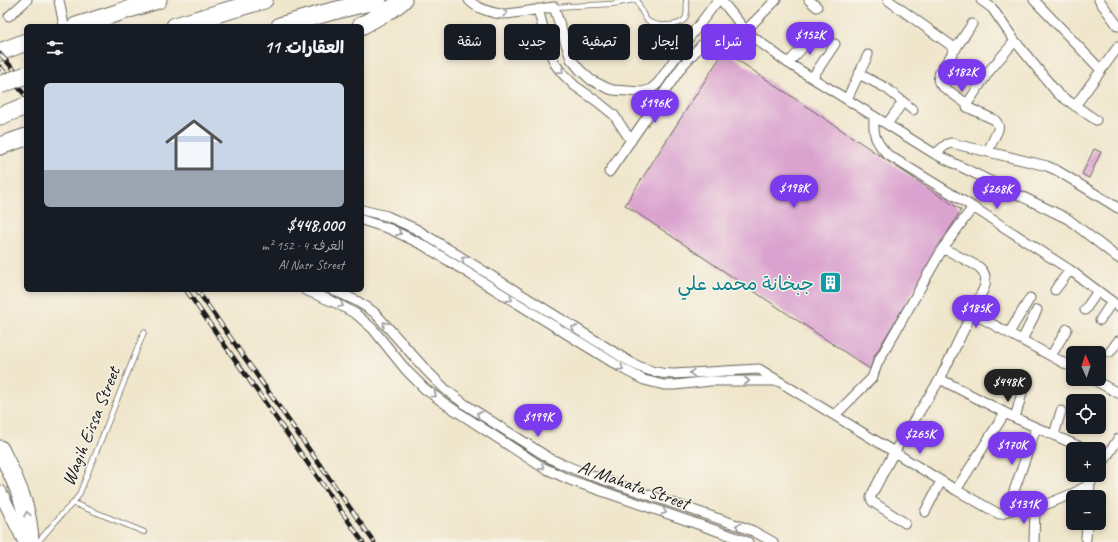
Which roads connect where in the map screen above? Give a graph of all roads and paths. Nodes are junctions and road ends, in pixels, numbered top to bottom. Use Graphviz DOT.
graph roads {
  1 [pos="27,0"];
  2 [pos="59,0"];
  3 [pos="158,0"];
  4 [pos="264,0"];
  5 [pos="378,0"];
  6 [pos="403,0"];
  7 [pos="469,0"];
  8 [pos="636,0"];
  9 [pos="686,0"];
  10 [pos="718,0"];
  11 [pos="721,0"];
  12 [pos="776,0"];
  13 [pos="809,0"];
  14 [pos="888,0"];
  15 [pos="980,0"];
  16 [pos="1034,0"];
  17 [pos="1099,0"];
  18 [pos="554,7"];
  19 [pos="817,8"];
  20 [pos="538,9"];
  21 [pos="9,16"];
  22 [pos="64,24"];
  23 [pos="82,24"];
  24 [pos="182,24"];
  25 [pos="287,24"];
  26 [pos="364,24"];
  27 [pos="739,24"];
  28 [pos="749,24"];
  29 [pos="972,24"];
  30 [pos="1118,26"];
  31 [pos="816,34"];
  32 [pos="756,39"];
  33 [pos="1015,41"];
  34 [pos="24,43"];
  35 [pos="835,44"];
  36 [pos="701,45"];
  37 [pos="1118,47"];
  38 [pos="956,49"];
  39 [pos="0,52"];
  40 [pos="868,55"];
  41 [pos="788,63"];
  42 [pos="1101,70"];
  43 [pos="860,74"];
  44 [pos="24,76"];
  45 [pos="812,78"];
  46 [pos="0,84"];
  47 [pos="606,88"];
  48 [pos="847,100"];
  49 [pos="598,102"];
  50 [pos="903,102"];
  51 [pos="967,104"];
  52 [pos="1075,106"];
  53 [pos="24,107"];
  54 [pos="913,110"];
  55 [pos="0,116"];
  56 [pos="874,116"];
  57 [pos="1096,120"];
  58 [pos="887,124"];
  59 [pos="24,138"];
  60 [pos="630,141"];
  61 [pos="0,146"];
  62 [pos="988,151"];
  63 [pos="934,154"];
  64 [pos="609,172"];
  65 [pos="973,207"];
  66 [pos="1118,208"];
  67 [pos="364,210"];
  68 [pos="364,221"];
  69 [pos="943,248"];
  70 [pos="1118,258"];
  71 [pos="1070,270"];
  72 [pos="1055,290"];
  73 [pos="1098,291"];
  74 [pos="311,292"];
  75 [pos="337,292"];
  76 [pos="1030,298"];
  77 [pos="1115,304"];
  78 [pos="1037,310"];
  79 [pos="1085,310"];
  80 [pos="972,313"];
  81 [pos="1100,320"];
  82 [pos="1067,329"];
  83 [pos="144,332"];
  84 [pos="1009,333"];
  85 [pos="1022,340"];
  86 [pos="1118,341"];
  87 [pos="1110,352"];
  88 [pos="1051,356"];
  89 [pos="1066,364"];
  90 [pos="710,376"];
  91 [pos="940,379"];
  92 [pos="779,381"];
  93 [pos="1105,386"];
  94 [pos="1022,393"];
  95 [pos="1118,393"];
  96 [pos="1061,411"];
  97 [pos="1005,413"];
  98 [pos="835,415"];
  99 [pos="1014,418"];
  100 [pos="1036,428"];
  101 [pos="1054,435"];
  102 [pos="1118,439"];
  103 [pos="1070,442"];
  104 [pos="0,449"];
  105 [pos="894,452"];
  106 [pos="1106,452"];
  107 [pos="941,481"];
  108 [pos="1090,484"];
  109 [pos="956,490"];
  110 [pos="1090,490"];
  111 [pos="0,492"];
  112 [pos="74,503"];
  113 [pos="1036,509"];
  114 [pos="1007,511"];
  115 [pos="925,512"];
  116 [pos="905,523"];
  117 [pos="1087,530"];
  118 [pos="144,532"];
  119 [pos="1086,539"];
  120 [pos="25,542"];
  121 [pos="30,542"];
  122 [pos="38,542"];
  123 [pos="748,542"];
  124 [pos="773,542"];
  125 [pos="1034,542"];
  1 -- 21 [label="street"];
  2 -- 22 [label="street"];
  3 -- 23 [label="highway"];
  4 -- 24 [label="highway"];
  5 -- 25 [label="highway"];
  6 -- 26 [label="highway"];
  7 -- 20 [label="street, one-way"];
  8 -- 9 [label="lane"];
  8 -- 18 [label="lane"];
  10 -- 47 [label="street"];
  11 -- 27 [label="street"];
  12 -- 28 [label="street"];
  13 -- 19 [label="street"];
  14 -- 38 [label="street"];
  15 -- 33 [label="street"];
  16 -- 42 [label="street"];
  17 -- 30 [label="street"];
  18 -- 20 [label="street"];
  18 -- 47 [label="street"];
  20 -- 49 [label="street, one-way"];
  29 -- 38 [label="street"];
  31 -- 41 [label="street"];
  32 -- 41 [label="street"];
  33 -- 51 [label="street"];
  33 -- 52 [label="street"];
  34 -- 39 [label="highway"];
  35 -- 45 [label="street"];
  36 -- 60 [label="street"];
  37 -- 42 [label="street"];
  38 -- 51 [label="street"];
  40 -- 43 [label="street"];
  41 -- 45 [label="street"];
  42 -- 52 [label="street"];
  43 -- 48 [label="street"];
  43 -- 50 [label="street"];
  44 -- 46 [label="highway, bridge"];
  45 -- 48 [label="street"];
  47 -- 49 [label="street"];
  48 -- 56 [label="street"];
  49 -- 60 [label="street"];
  50 -- 54 [label="street"];
  50 -- 58 [label="street"];
  51 -- 62 [label="street"];
  52 -- 57 [label="street"];
  53 -- 55 [label="highway"];
  56 -- 58 [label="street"];
  56 -- 65 [label="street"];
  58 -- 63 [label="street"];
  59 -- 61 [label="highway"];
  60 -- 64 [label="street"];
  62 -- 63 [label="street"];
  62 -- 66 [label="street"];
  63 -- 70 [label="street"];
  65 -- 69 [label="street"];
  65 -- 71 [label="street"];
  90 -- 67 [label="street, one-way"];
  68 -- 90 [label="street, one-way"];
  69 -- 80 [label="street"];
  69 -- 98 [label="street"];
  71 -- 72 [label="street"];
  71 -- 73 [label="street"];
  73 -- 77 [label="street"];
  73 -- 79 [label="street"];
  74 -- 123 [label="street, Al Mahata Street, one-way"];
  124 -- 75 [label="street, Al Mahata Street, one-way"];
  76 -- 84 [label="street"];
  77 -- 81 [label="street"];
  78 -- 85 [label="street"];
  80 -- 84 [label="street"];
  80 -- 91 [label="street"];
  82 -- 88 [label="street"];
  83 -- 112 [label="lane, Wagih Eissa Street"];
  84 -- 85 [label="street"];
  85 -- 88 [label="street"];
  86 -- 87 [label="street"];
  88 -- 89 [label="street"];
  90 -- 92 [label="street, one-way"];
  90 -- 92 [label="street"];
  91 -- 97 [label="street"];
  91 -- 105 [label="street"];
  92 -- 98 [label="street"];
  93 -- 95 [label="street"];
  94 -- 99 [label="street"];
  96 -- 101 [label="street"];
  97 -- 99 [label="street"];
  97 -- 109 [label="street"];
  98 -- 105 [label="street"];
  99 -- 100 [label="street"];
  100 -- 101 [label="street"];
  100 -- 114 [label="street"];
  101 -- 103 [label="street"];
  102 -- 106 [label="street"];
  121 -- 104 [label="highway, one-way"];
  105 -- 107 [label="street"];
  105 -- 116 [label="street"];
  107 -- 109 [label="street"];
  107 -- 115 [label="street"];
  108 -- 110 [label="street"];
  108 -- 113 [label="street"];
  109 -- 114 [label="street"];
  111 -- 120 [label="main road"];
  112 -- 118 [label="lane"];
  112 -- 122 [label="lane, Wagih Eissa Street"];
  113 -- 114 [label="street"];
  113 -- 125 [label="street"];
  117 -- 119 [label="street"];
}
